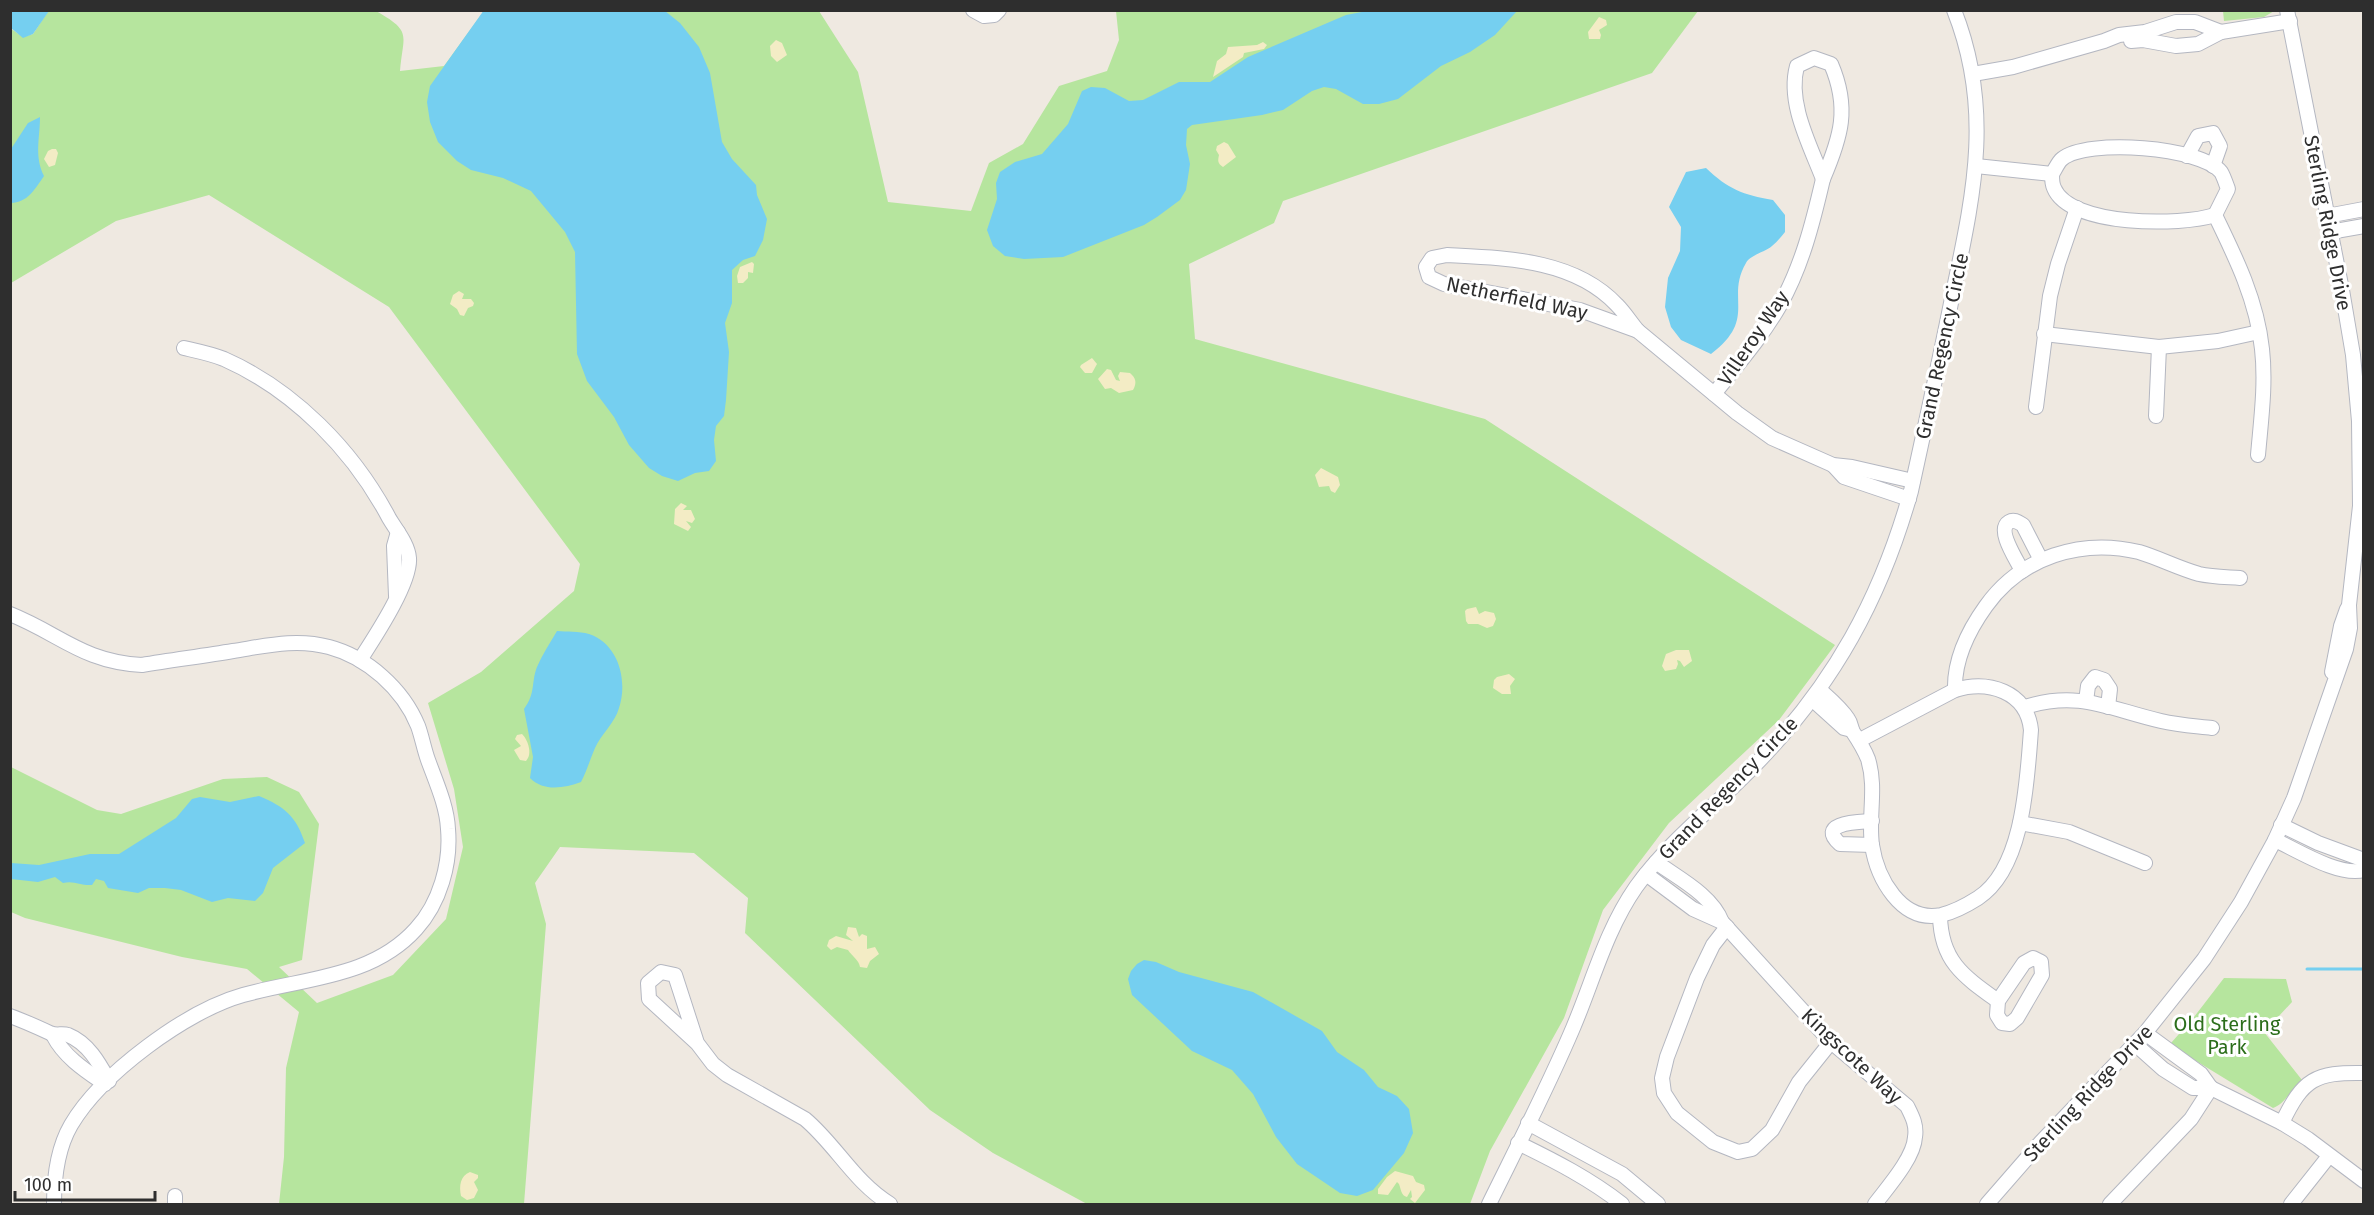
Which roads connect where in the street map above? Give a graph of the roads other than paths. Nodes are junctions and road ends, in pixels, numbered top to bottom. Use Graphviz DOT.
graph roads {
  1 [pos="973,10"];
  2 [pos="999,10"];
  3 [pos="1954,10"];
  4 [pos="2290,14"];
  5 [pos="2162,27"];
  6 [pos="2221,32"];
  7 [pos="2104,41"];
  8 [pos="2164,43"];
  9 [pos="1973,74"];
  10 [pos="2187,156"];
  11 [pos="1976,166"];
  12 [pos="2213,166"];
  13 [pos="2052,174"];
  14 [pos="1823,179"];
  15 [pos="2077,208"];
  16 [pos="2364,209"];
  17 [pos="2215,215"];
  18 [pos="2327,216"];
  19 [pos="2364,226"];
  20 [pos="2330,232"];
  21 [pos="1638,331"];
  22 [pos="2259,332"];
  23 [pos="2044,334"];
  24 [pos="2159,347"];
  25 [pos="184,348"];
  26 [pos="1714,394"];
  27 [pos="2036,407"];
  28 [pos="2156,416"];
  29 [pos="2259,455"];
  30 [pos="1833,465"];
  31 [pos="1913,481"];
  32 [pos="1909,499"];
  33 [pos="2041,560"];
  34 [pos="2022,570"];
  35 [pos="2240,578"];
  36 [pos="2349,605"];
  37 [pos="2364,606"];
  38 [pos="10,614"];
  39 [pos="360,660"];
  40 [pos="1955,690"];
  41 [pos="1816,695"];
  42 [pos="2086,701"];
  43 [pos="2025,707"];
  44 [pos="2108,707"];
  45 [pos="2212,728"];
  46 [pos="1856,735"];
  47 [pos="1872,821"];
  48 [pos="2019,823"];
  49 [pos="2282,825"];
  50 [pos="2275,840"];
  51 [pos="1872,845"];
  52 [pos="2364,860"];
  53 [pos="1656,862"];
  54 [pos="2145,864"];
  55 [pos="2364,870"];
  56 [pos="1646,874"];
  57 [pos="1940,916"];
  58 [pos="1724,924"];
  59 [pos="1998,1001"];
  60 [pos="10,1016"];
  61 [pos="2145,1033"];
  62 [pos="697,1042"];
  63 [pos="1831,1042"];
  64 [pos="2135,1044"];
  65 [pos="2364,1073"];
  66 [pos="107,1082"];
  67 [pos="2211,1088"];
  68 [pos="1528,1123"];
  69 [pos="2282,1123"];
  70 [pos="1518,1143"];
  71 [pos="2329,1156"];
  72 [pos="2364,1181"];
  73 [pos="54,1204"];
  74 [pos="890,1204"];
  75 [pos="1489,1204"];
  76 [pos="1622,1204"];
  77 [pos="1658,1204"];
  78 [pos="1875,1204"];
  79 [pos="1988,1204"];
  80 [pos="2110,1204"];
  81 [pos="2291,1204"];
  1 -- 2 [label="street"];
  3 -- 9 [label="street, Grand Regency Circle"];
  4 -- 6 [label="street"];
  4 -- 18 [label="street, Sterling Ridge Drive"];
  5 -- 6 [label="street"];
  5 -- 7 [label="street"];
  5 -- 8 [label="street"];
  6 -- 8 [label="street"];
  7 -- 8 [label="street"];
  7 -- 9 [label="street"];
  9 -- 11 [label="street, Grand Regency Circle"];
  10 -- 12 [label="street"];
  10 -- 12 [label="street"];
  10 -- 13 [label="street"];
  11 -- 13 [label="street"];
  11 -- 31 [label="street, Grand Regency Circle"];
  12 -- 17 [label="street"];
  13 -- 15 [label="street"];
  14 -- 14 [label="street, Villeroy Way"];
  14 -- 26 [label="street, Villeroy Way"];
  15 -- 17 [label="street"];
  15 -- 23 [label="street"];
  16 -- 18 [label="street"];
  17 -- 22 [label="street"];
  18 -- 20 [label="street, Sterling Ridge Drive"];
  19 -- 20 [label="street"];
  20 -- 36 [label="street, Sterling Ridge Drive"];
  21 -- 21 [label="street, Netherfield Way"];
  21 -- 26 [label="street, Netherfield Way"];
  22 -- 24 [label="street"];
  22 -- 29 [label="street"];
  23 -- 24 [label="street"];
  23 -- 27 [label="street"];
  24 -- 28 [label="street"];
  25 -- 39 [label="street"];
  26 -- 30 [label="street, Netherfield Way"];
  30 -- 31 [label="street, Netherfield Way"];
  30 -- 32 [label="street, Netherfield Way"];
  31 -- 32 [label="street, Grand Regency Circle"];
  32 -- 41 [label="street, Grand Regency Circle"];
  33 -- 34 [label="street"];
  33 -- 34 [label="street"];
  33 -- 35 [label="street"];
  34 -- 40 [label="street"];
  36 -- 37 [label="street"];
  36 -- 49 [label="street, Sterling Ridge Drive"];
  38 -- 39 [label="street"];
  39 -- 66 [label="street"];
  40 -- 43 [label="street"];
  40 -- 46 [label="street"];
  41 -- 46 [label="street"];
  41 -- 53 [label="street, Grand Regency Circle"];
  42 -- 43 [label="street"];
  42 -- 44 [label="street"];
  42 -- 44 [label="street"];
  43 -- 48 [label="street"];
  44 -- 45 [label="street"];
  46 -- 47 [label="street"];
  47 -- 51 [label="street"];
  47 -- 51 [label="street"];
  48 -- 54 [label="street"];
  48 -- 57 [label="street"];
  49 -- 50 [label="street, Sterling Ridge Drive"];
  49 -- 52 [label="street"];
  50 -- 55 [label="street"];
  50 -- 61 [label="street, Sterling Ridge Drive"];
  51 -- 57 [label="street"];
  53 -- 56 [label="street, Grand Regency Circle"];
  53 -- 58 [label="street, Kingscote Way"];
  56 -- 58 [label="street, Kingscote Way"];
  56 -- 68 [label="street, Grand Regency Circle"];
  57 -- 59 [label="street"];
  58 -- 63 [label="street, Kingscote Way"];
  58 -- 63 [label="street"];
  60 -- 66 [label="street"];
  61 -- 64 [label="street, Sterling Ridge Drive"];
  61 -- 67 [label="street"];
  62 -- 62 [label="street"];
  62 -- 74 [label="street"];
  63 -- 78 [label="street, Kingscote Way"];
  64 -- 67 [label="street"];
  64 -- 79 [label="street, Sterling Ridge Drive"];
  65 -- 69 [label="street"];
  66 -- 73 [label="street"];
  67 -- 69 [label="street"];
  67 -- 80 [label="street"];
  68 -- 70 [label="street, Grand Regency Circle"];
  68 -- 77 [label="street"];
  69 -- 71 [label="street"];
  70 -- 75 [label="street, Grand Regency Circle"];
  70 -- 76 [label="street"];
  71 -- 72 [label="street"];
  71 -- 81 [label="street"];
}
